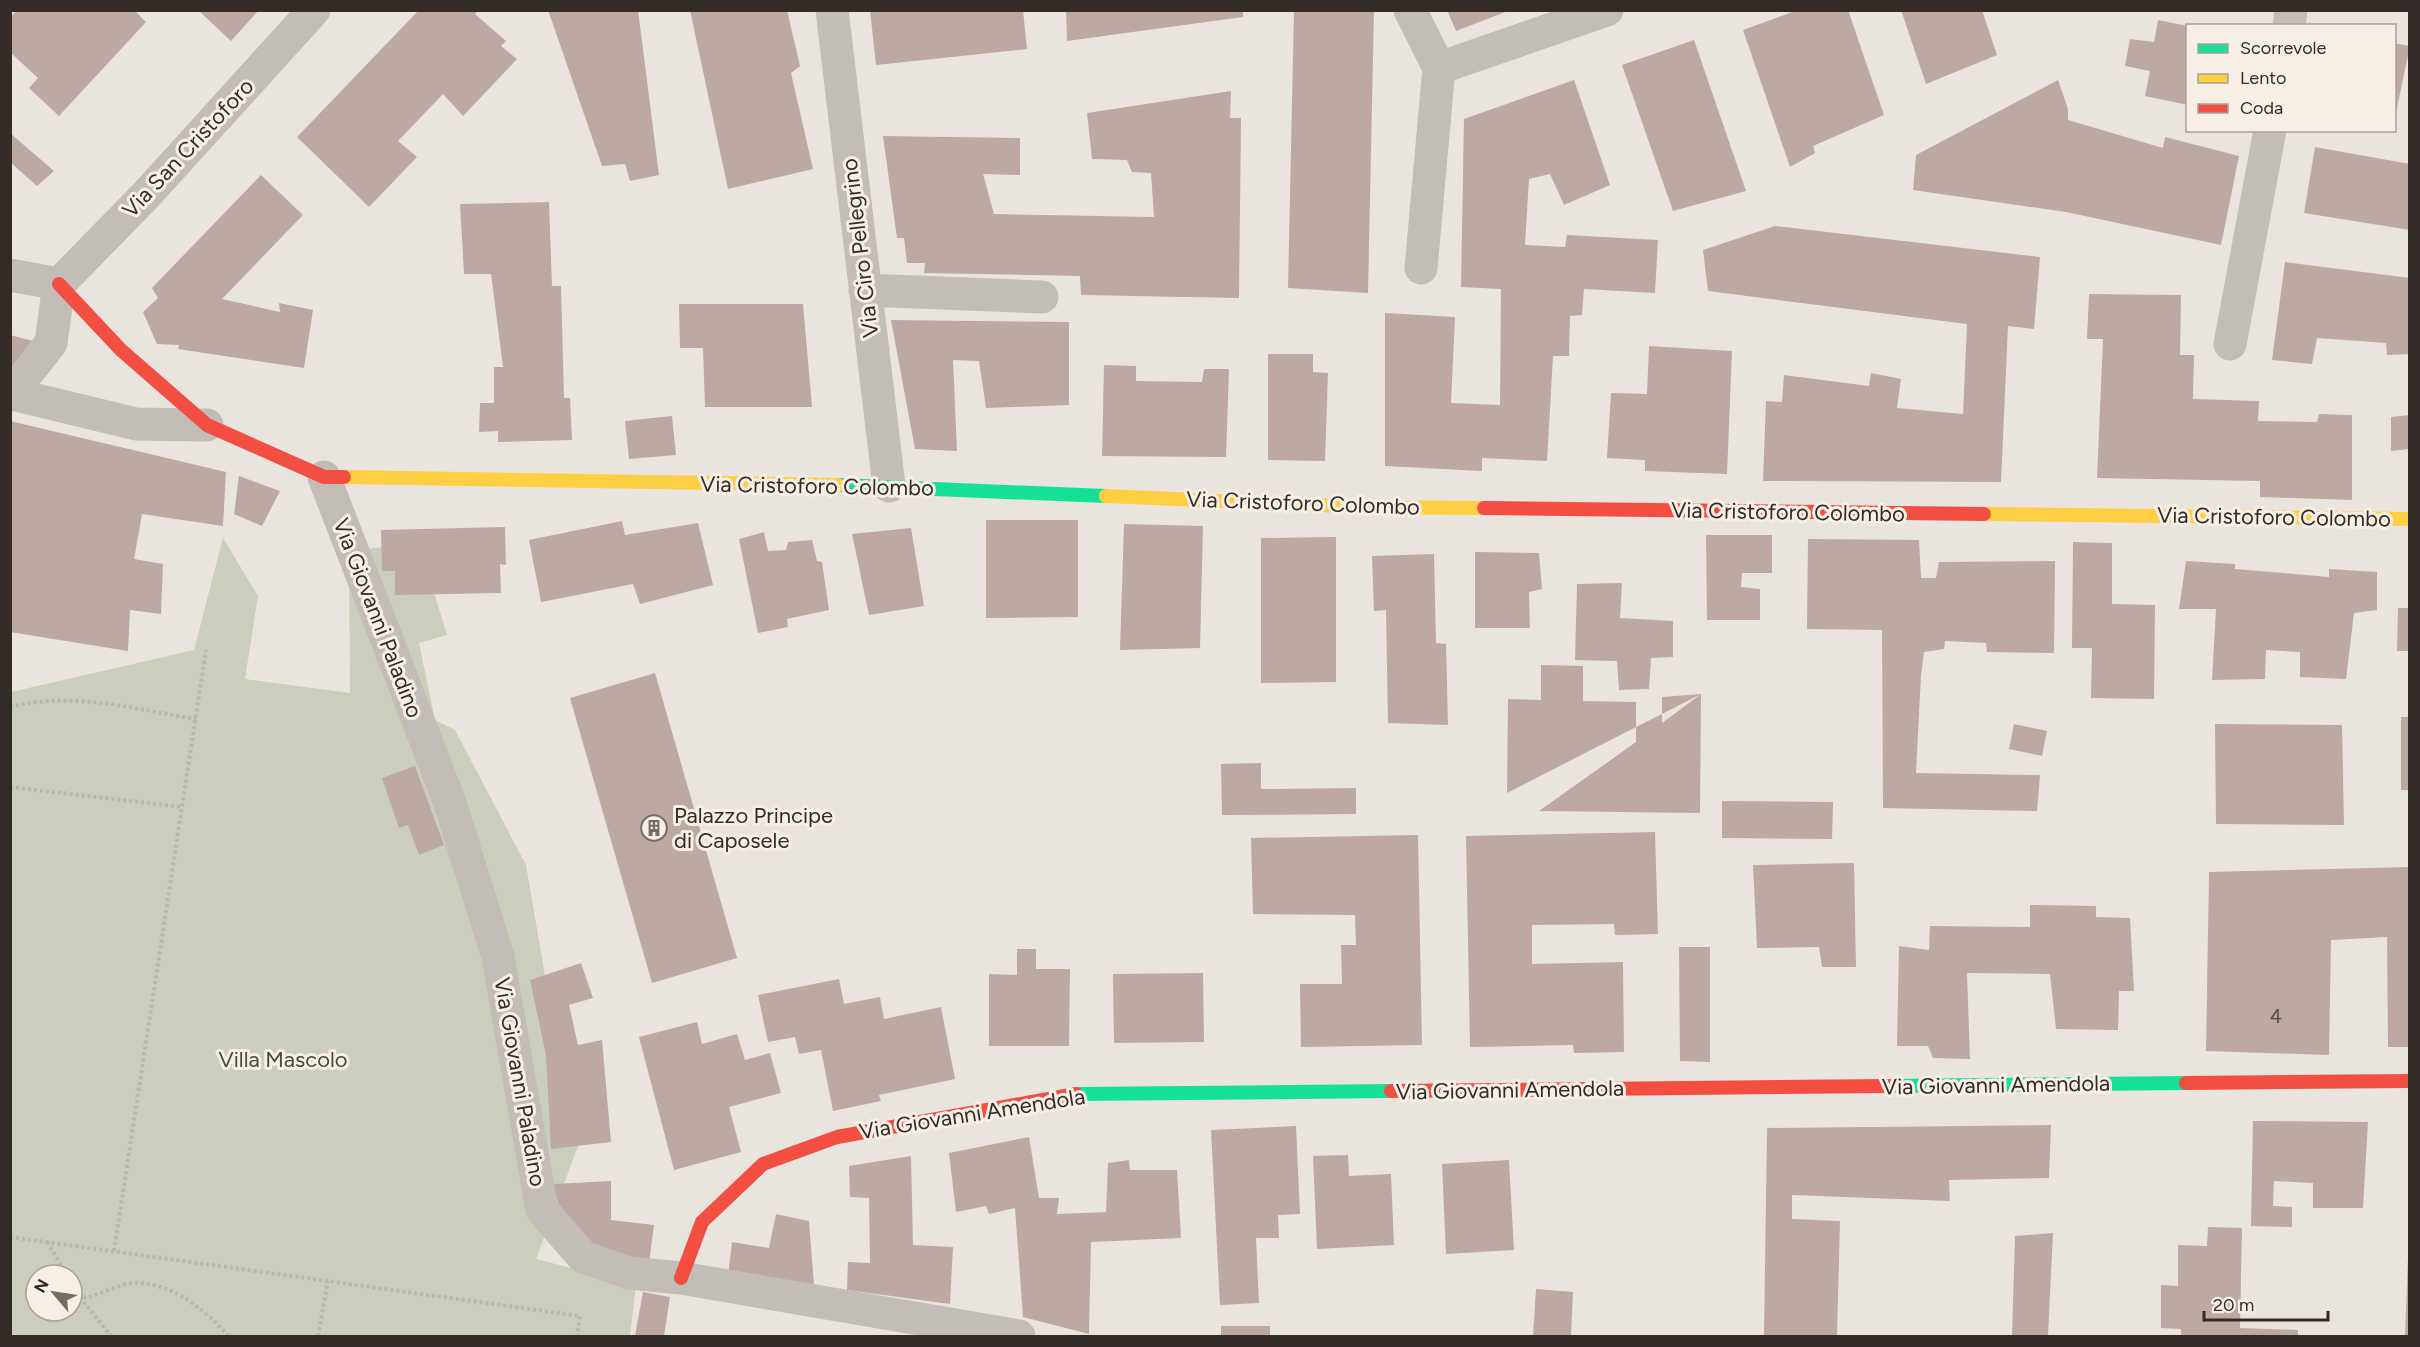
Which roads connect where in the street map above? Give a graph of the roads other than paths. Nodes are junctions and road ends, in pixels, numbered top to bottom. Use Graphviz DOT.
graph roads {
  1 [pos="314,10"];
  2 [pos="832,10"];
  3 [pos="1410,10"];
  4 [pos="1607,10"];
  5 [pos="1439,68"];
  6 [pos="2270,132"];
  7 [pos="1421,268"];
  8 [pos="10,275"];
  9 [pos="59,284"];
  10 [pos="865,290"];
  11 [pos="1042,297"];
  12 [pos="2230,344"];
  13 [pos="11,395"];
  14 [pos="207,424"];
  15 [pos="324,477"];
  16 [pos="888,486"];
  17 [pos="2409,519"];
  18 [pos="2409,1081"];
  19 [pos="681,1278"];
  20 [pos="1019,1336"];
  1 -- 9 [label="street, Via San Cristoforo"];
  2 -- 10 [label="street, Via Ciro Pellegrino"];
  3 -- 5 [label="street"];
  4 -- 5 [label="street"];
  5 -- 7 [label="street"];
  6 -- 12 [label="street"];
  8 -- 9 [label="street"];
  9 -- 13 [label="street"];
  9 -- 14 [label="street, Via Cristoforo Colombo"];
  10 -- 11 [label="street"];
  10 -- 16 [label="street, Via Ciro Pellegrino"];
  13 -- 14 [label="street"];
  14 -- 15 [label="street, Via Cristoforo Colombo"];
  15 -- 16 [label="street, Via Cristoforo Colombo"];
  15 -- 19 [label="street, Via Giovanni Paladino"];
  16 -- 17 [label="street, Via Cristoforo Colombo"];
  18 -- 19 [label="street, Via Giovanni Amendola"];
  19 -- 20 [label="street, Via Giovanni Paladino"];
}
